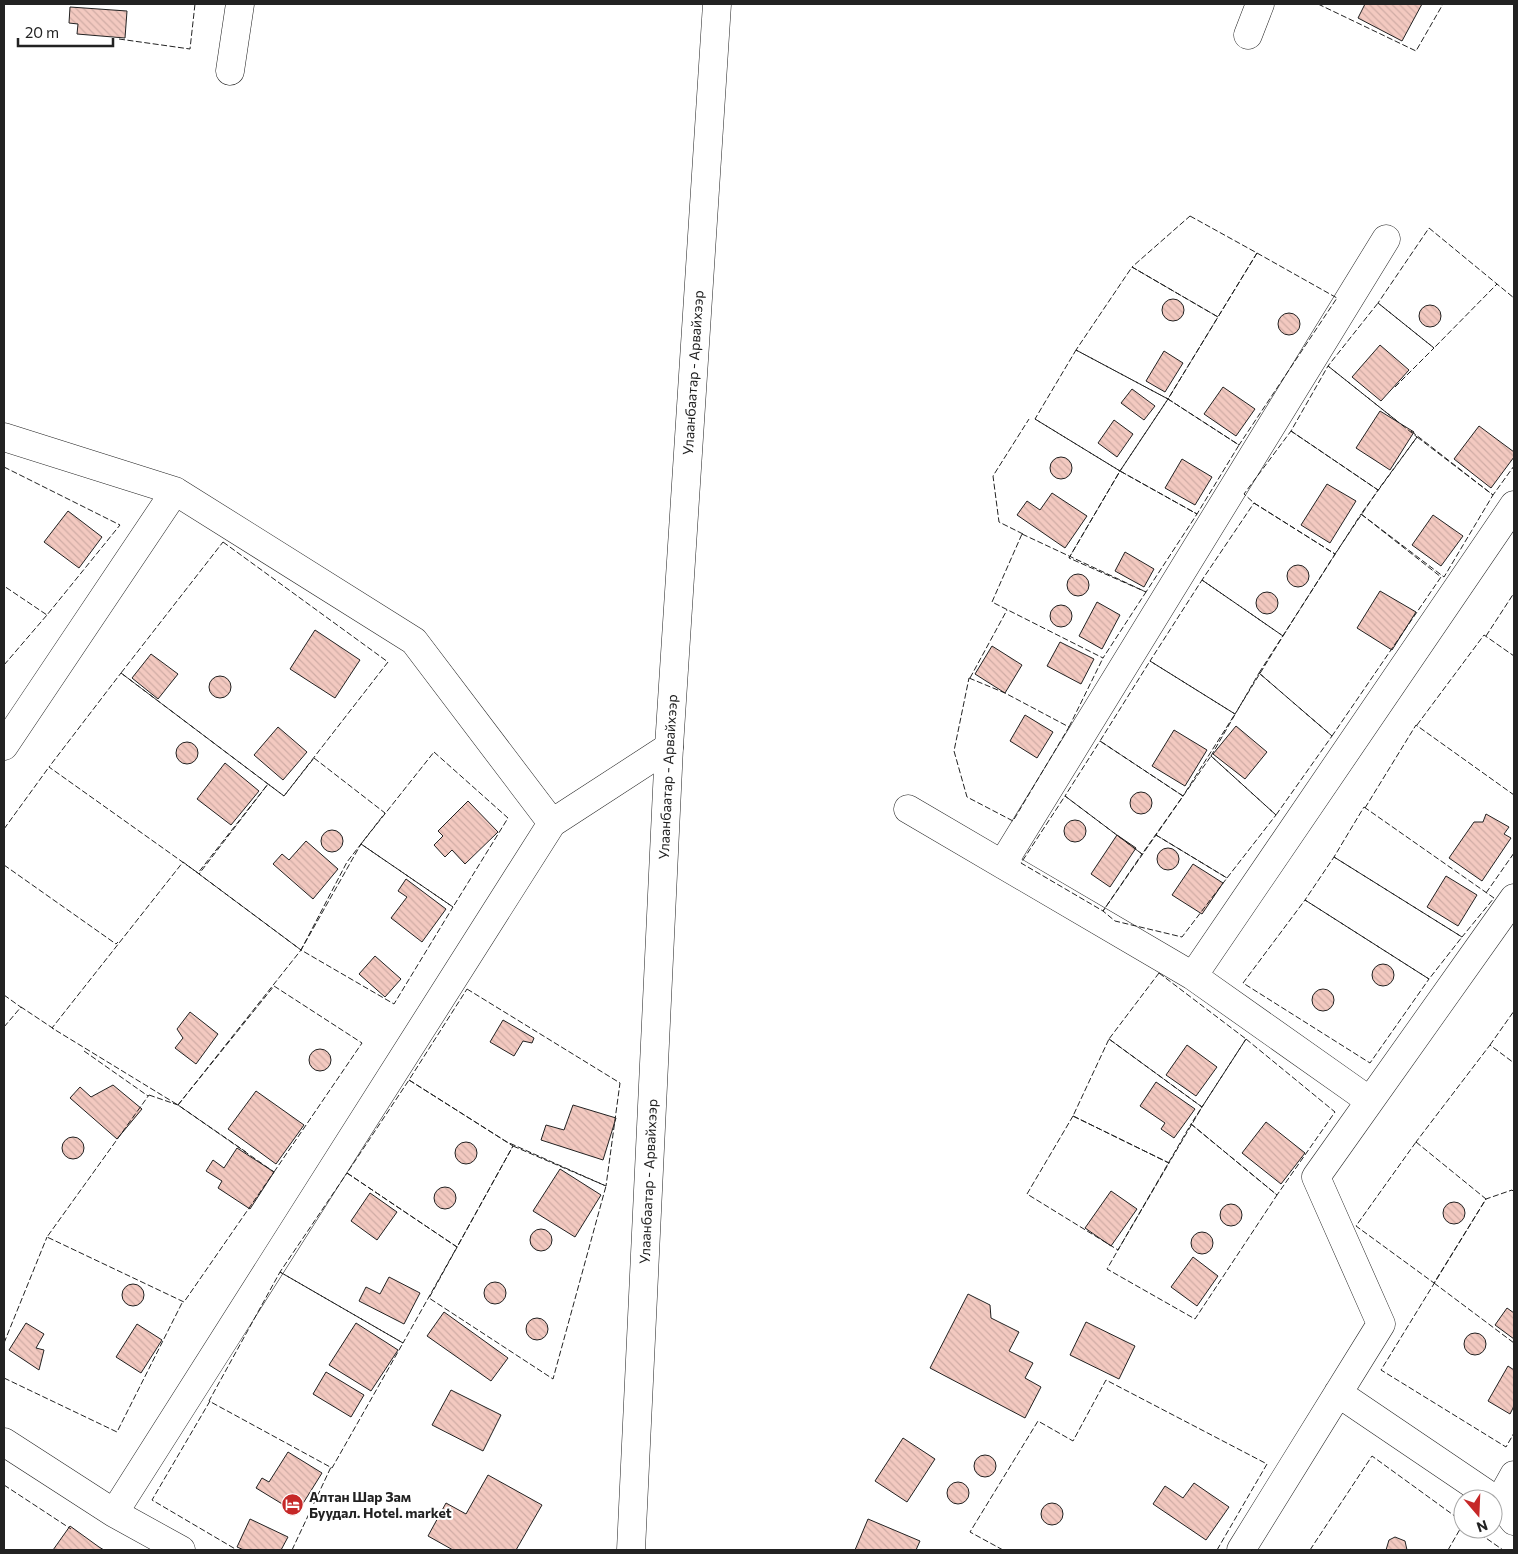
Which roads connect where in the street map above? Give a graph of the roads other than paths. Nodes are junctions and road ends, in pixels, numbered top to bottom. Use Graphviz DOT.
graph roads {
  1 [pos="240,4"];
  2 [pos="717,4"];
  3 [pos="1260,4"];
  4 [pos="1248,36"];
  5 [pos="230,71"];
  6 [pos="1386,239"];
  7 [pos="4,437"];
  8 [pos="175,492"];
  9 [pos="1514,504"];
  10 [pos="4,746"];
  11 [pos="669,747"];
  12 [pos="908,808"];
  13 [pos="552,823"];
  14 [pos="1002,863"];
  15 [pos="1514,898"];
  16 [pos="1193,976"];
  17 [pos="1370,1101"];
  18 [pos="1338,1393"];
  19 [pos="4,1442"];
  20 [pos="1514,1475"];
  21 [pos="1506,1511"];
  22 [pos="114,1513"];
  23 [pos="181,1550"];
  24 [pos="632,1550"];
  25 [pos="1241,1550"];
  1 -- 5 [label="main road"];
  2 -- 11 [label="main road, Улаанбаатар - Арвайхээр"];
  3 -- 4 [label="main road"];
  6 -- 14 [label="main road"];
  7 -- 8 [label="main road"];
  8 -- 10 [label="main road"];
  8 -- 13 [label="main road"];
  9 -- 16 [label="main road"];
  11 -- 13 [label="main road"];
  11 -- 24 [label="main road, Улаанбаатар - Арвайхээр"];
  12 -- 14 [label="main road"];
  13 -- 22 [label="main road"];
  14 -- 16 [label="main road"];
  15 -- 17 [label="main road"];
  16 -- 17 [label="main road"];
  17 -- 18 [label="main road"];
  18 -- 21 [label="main road"];
  18 -- 25 [label="main road"];
  19 -- 22 [label="main road"];
  20 -- 21 [label="main road"];
  22 -- 23 [label="main road"];
}
